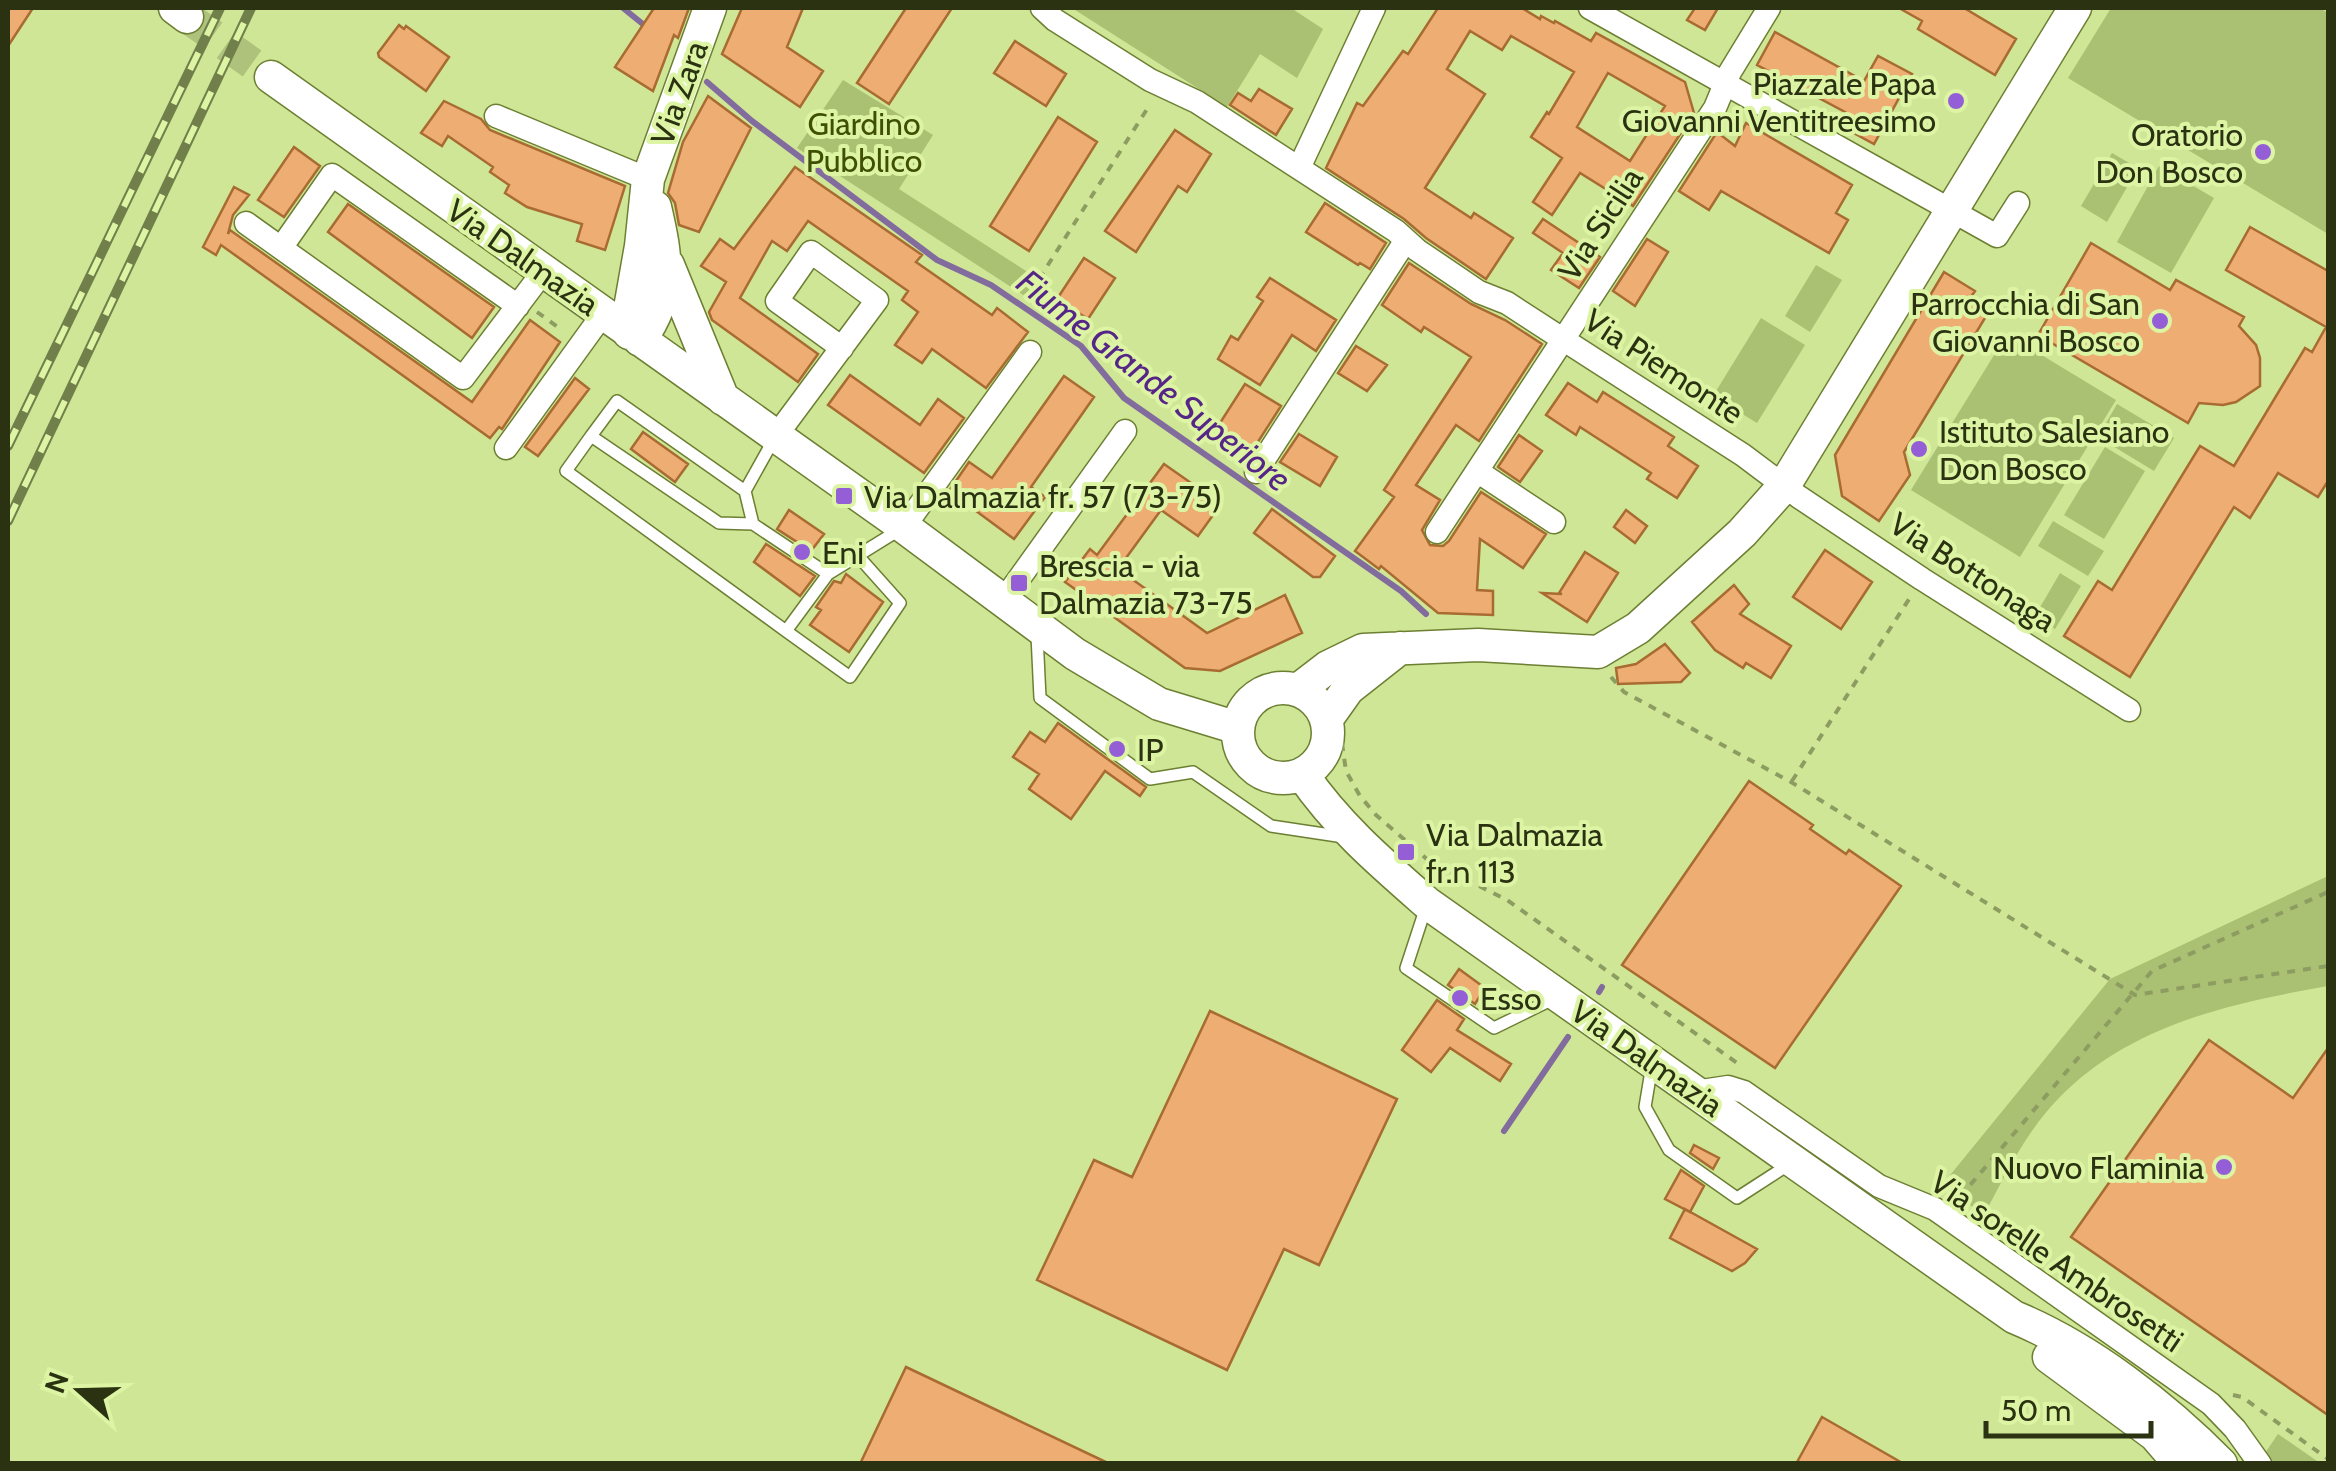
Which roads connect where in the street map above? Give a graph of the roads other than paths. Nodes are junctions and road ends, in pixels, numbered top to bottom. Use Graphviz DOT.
graph roads {
  1 [pos="710,8"];
  2 [pos="1042,8"];
  3 [pos="1374,8"];
  4 [pos="1590,8"];
  5 [pos="1769,8"];
  6 [pos="2075,8"];
  7 [pos="272,77"];
  8 [pos="1727,84"];
  9 [pos="496,116"];
  10 [pos="1299,168"];
  11 [pos="648,179"];
  12 [pos="2018,203"];
  13 [pos="1953,211"];
  14 [pos="642,220"];
  15 [pos="246,222"];
  16 [pos="1406,240"];
  17 [pos="281,248"];
  18 [pos="665,259"];
  19 [pos="543,272"];
  20 [pos="519,303"];
  21 [pos="612,320"];
  22 [pos="1564,340"];
  23 [pos="842,348"];
  24 [pos="1030,352"];
  25 [pos="723,399"];
  26 [pos="1125,431"];
  27 [pos="592,436"];
  28 [pos="776,436"];
  29 [pos="506,448"];
  30 [pos="1477,471"];
  31 [pos="1256,472"];
  32 [pos="1784,486"];
  33 [pos="744,491"];
  34 [pos="1554,522"];
  35 [pos="753,524"];
  36 [pos="904,527"];
  37 [pos="1437,532"];
  38 [pos="858,556"];
  39 [pos="828,574"];
  40 [pos="1003,601"];
  41 [pos="1037,626"];
  42 [pos="786,631"];
  43 [pos="1400,648"];
  44 [pos="1298,690"];
  45 [pos="2129,710"];
  46 [pos="1238,728"];
  47 [pos="1335,728"];
  48 [pos="1302,774"];
  49 [pos="1352,838"];
  50 [pos="1427,902"];
  51 [pos="1558,996"];
  52 [pos="1652,1061"];
  53 [pos="1695,1092"];
  54 [pos="1794,1161"];
  55 [pos="2014,1317"];
  56 [pos="2180,1464"];
  57 [pos="2221,1464"];
  58 [pos="2260,1464"];
  1 -- 11 [label="main road, Via Zara"];
  2 -- 10 [label="street, Via Piemonte"];
  3 -- 10 [label="street"];
  4 -- 8 [label="street"];
  5 -- 8 [label="street, Via Sicilia"];
  6 -- 13 [label="main road"];
  7 -- 19 [label="main road, Via Dalmazia"];
  8 -- 13 [label="street"];
  8 -- 22 [label="street, Via Sicilia"];
  9 -- 11 [label="street, Via Zara"];
  10 -- 16 [label="street, Via Piemonte"];
  11 -- 14 [label="main road, Via Zara"];
  11 -- 18 [label="main road, Via Zara"];
  12 -- 13 [label="street"];
  13 -- 32 [label="main road"];
  14 -- 21 [label="main road, Via Zara"];
  14 -- 21 [label="main road, Via Zara"];
  15 -- 17 [label="street"];
  16 -- 22 [label="street, Via Piemonte"];
  16 -- 31 [label="street"];
  17 -- 20 [label="street"];
  17 -- 20 [label="street"];
  18 -- 21 [label="main road, Via Zara"];
  18 -- 25 [label="main road, Via Zara"];
  19 -- 20 [label="street"];
  19 -- 21 [label="main road, Via Dalmazia"];
  21 -- 25 [label="main road, Via Dalmazia"];
  21 -- 29 [label="street"];
  22 -- 30 [label="street, Via Sicilia"];
  22 -- 32 [label="street, Via Piemonte"];
  23 -- 28 [label="street"];
  24 -- 36 [label="street"];
  25 -- 28 [label="main road, Via Dalmazia"];
  26 -- 40 [label="street"];
  27 -- 33 [label="lane"];
  27 -- 35 [label="lane"];
  27 -- 42 [label="lane"];
  28 -- 33 [label="lane"];
  28 -- 36 [label="main road, Via Dalmazia"];
  30 -- 34 [label="street"];
  30 -- 37 [label="street, Via Sicilia"];
  32 -- 43 [label="main road"];
  32 -- 45 [label="street, Via Bottonaga"];
  33 -- 35 [label="lane"];
  35 -- 39 [label="lane"];
  36 -- 38 [label="lane"];
  36 -- 40 [label="main road, Via Dalmazia"];
  38 -- 39 [label="lane"];
  38 -- 42 [label="lane"];
  39 -- 42 [label="lane"];
  40 -- 41 [label="main road, Via Dalmazia"];
  41 -- 46 [label="main road, Via Dalmazia"];
  41 -- 49 [label="lane"];
  43 -- 44 [label="main road"];
  43 -- 47 [label="main road"];
  44 -- 46 [label="main road"];
  44 -- 47 [label="main road"];
  46 -- 48 [label="main road"];
  47 -- 48 [label="main road"];
  48 -- 49 [label="main road, Via Dalmazia"];
  49 -- 50 [label="main road, Via Dalmazia"];
  50 -- 51 [label="main road, Via Dalmazia"];
  50 -- 51 [label="lane"];
  51 -- 52 [label="main road, Via Dalmazia"];
  52 -- 53 [label="main road, Via Dalmazia"];
  52 -- 54 [label="lane"];
  53 -- 54 [label="main road, Via Dalmazia"];
  53 -- 58 [label="street, Via sorelle Ambrosetti"];
  54 -- 55 [label="main road, Via Dalmazia"];
  55 -- 56 [label="main road, Via Dalmazia"];
  55 -- 57 [label="main road, Via Dalmazia"];
}
